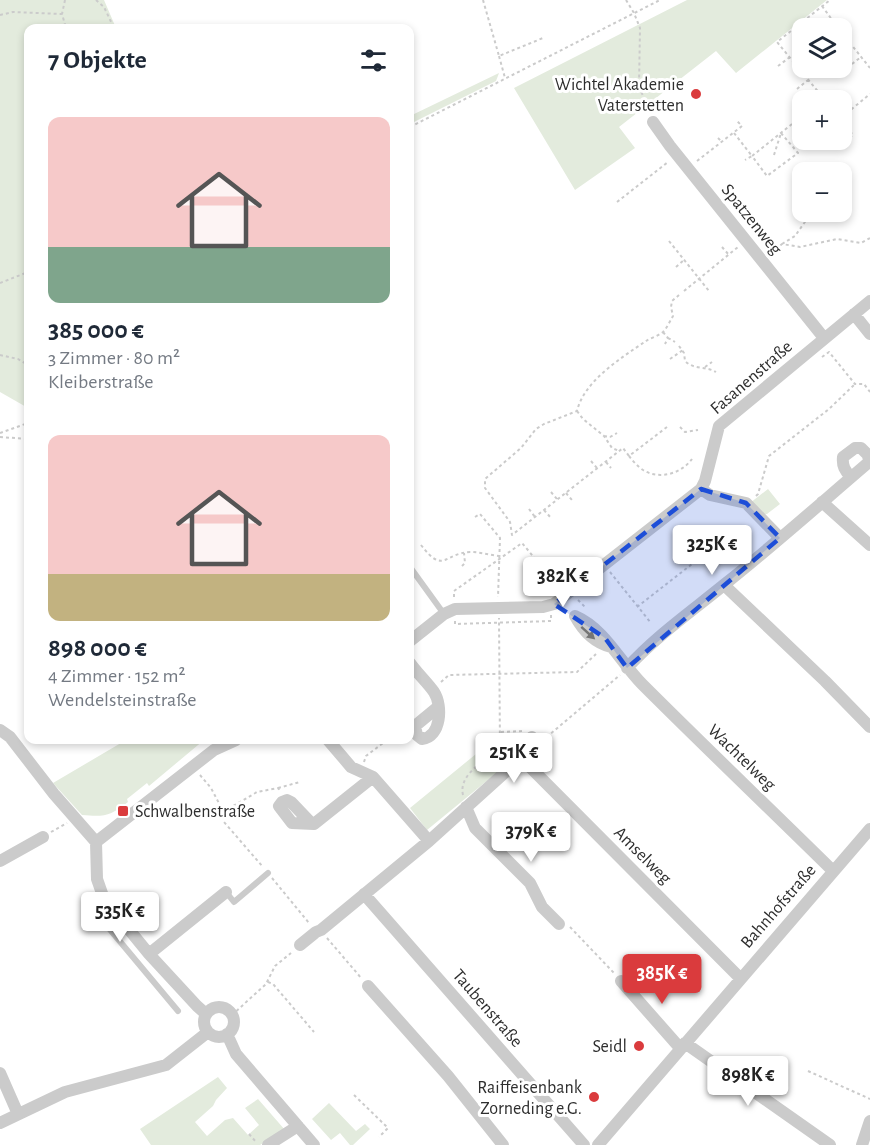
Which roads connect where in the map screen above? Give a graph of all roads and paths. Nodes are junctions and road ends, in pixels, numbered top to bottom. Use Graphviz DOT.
graph roads {
  1 [pos="65,0"];
  2 [pos="96,0"];
  3 [pos="483,0"];
  4 [pos="626,0"];
  5 [pos="660,0"];
  6 [pos="831,0"];
  7 [pos="822,6"];
  8 [pos="634,13"];
  9 [pos="62,14"];
  10 [pos="0,15"];
  11 [pos="831,18"];
  12 [pos="65,24"];
  13 [pos="112,24"];
  14 [pos="543,38"];
  15 [pos="852,46"];
  16 [pos="499,56"];
  17 [pos="790,57"];
  18 [pos="861,57"];
  19 [pos="852,64"];
  20 [pos="778,66"];
  21 [pos="870,68"];
  22 [pos="505,78"];
  23 [pos="808,80"];
  24 [pos="797,89"];
  25 [pos="816,90"];
  26 [pos="870,94"];
  27 [pos="648,104"];
  28 [pos="852,109"];
  29 [pos="737,121"];
  30 [pos="653,122"];
  31 [pos="792,124"];
  32 [pos="414,125"];
  33 [pos="734,133"];
  34 [pos="781,133"];
  35 [pos="718,138"];
  36 [pos="722,142"];
  37 [pos="677,155"];
  38 [pos="774,155"];
  39 [pos="752,156"];
  40 [pos="746,160"];
  41 [pos="688,168"];
  42 [pos="617,202"];
  43 [pos="805,222"];
  44 [pos="870,238"];
  45 [pos="669,241"];
  46 [pos="746,241"];
  47 [pos="782,244"];
  48 [pos="722,247"];
  49 [pos="729,255"];
  50 [pos="684,260"];
  51 [pos="761,260"];
  52 [pos="676,267"];
  53 [pos="24,274"];
  54 [pos="699,278"];
  55 [pos="0,283"];
  56 [pos="684,291"];
  57 [pos="709,291"];
  58 [pos="679,295"];
  59 [pos="870,301"];
  60 [pos="854,314"];
  61 [pos="663,332"];
  62 [pos="870,334"];
  63 [pos="668,338"];
  64 [pos="824,338"];
  65 [pos="675,342"];
  66 [pos="665,344"];
  67 [pos="679,346"];
  68 [pos="683,350"];
  69 [pos="0,355"];
  70 [pos="822,357"];
  71 [pos="670,359"];
  72 [pos="712,362"];
  73 [pos="24,363"];
  74 [pos="705,367"];
  75 [pos="716,372"];
  76 [pos="855,384"];
  77 [pos="870,392"];
  78 [pos="577,411"];
  79 [pos="24,425"];
  80 [pos="667,428"];
  81 [pos="680,428"];
  82 [pos="698,430"];
  83 [pos="617,433"];
  84 [pos="0,435"];
  85 [pos="604,436"];
  86 [pos="24,438"];
  87 [pos="619,451"];
  88 [pos="629,456"];
  89 [pos="692,459"];
  90 [pos="591,461"];
  91 [pos="606,462"];
  92 [pos="597,468"];
  93 [pos="611,468"];
  94 [pos="851,477"];
  95 [pos="701,489"];
  96 [pos="551,492"];
  97 [pos="566,493"];
  98 [pos="557,499"];
  99 [pos="572,500"];
  100 [pos="822,502"];
  101 [pos="746,503"];
  102 [pos="529,509"];
  103 [pos="544,510"];
  104 [pos="535,517"];
  105 [pos="551,518"];
  106 [pos="780,538"];
  107 [pos="870,545"];
  108 [pos="421,546"];
  109 [pos="464,553"];
  110 [pos="499,556"];
  111 [pos="462,566"];
  112 [pos="604,566"];
  113 [pos="742,570"];
  114 [pos="414,572"];
  115 [pos="557,585"];
  116 [pos="724,585"];
  117 [pos="552,605"];
  118 [pos="637,607"];
  119 [pos="449,612"];
  120 [pos="651,623"];
  121 [pos="414,638"];
  122 [pos="596,654"];
  123 [pos="414,668"];
  124 [pos="627,668"];
  125 [pos="432,690"];
  126 [pos="438,707"];
  127 [pos="870,727"];
  128 [pos="0,730"];
  129 [pos="501,732"];
  130 [pos="535,741"];
  131 [pos="225,744"];
  132 [pos="331,744"];
  133 [pos="382,744"];
  134 [pos="521,758"];
  135 [pos="193,765"];
  136 [pos="361,771"];
  137 [pos="373,777"];
  138 [pos="300,782"];
  139 [pos="278,788"];
  140 [pos="263,790"];
  141 [pos="466,807"];
  142 [pos="223,813"];
  143 [pos="75,819"];
  144 [pos="311,823"];
  145 [pos="870,829"];
  146 [pos="43,837"];
  147 [pos="429,841"];
  148 [pos="96,842"];
  149 [pos="0,861"];
  150 [pos="832,870"];
  151 [pos="268,873"];
  152 [pos="226,892"];
  153 [pos="364,894"];
  154 [pos="92,908"];
  155 [pos="559,924"];
  156 [pos="318,931"];
  157 [pos="131,932"];
  158 [pos="120,942"];
  159 [pos="300,945"];
  160 [pos="149,954"];
  161 [pos="740,978"];
  162 [pos="621,981"];
  163 [pos="268,982"];
  164 [pos="368,986"];
  165 [pos="178,1011"];
  166 [pos="207,1014"];
  167 [pos="232,1015"];
  168 [pos="208,1032"];
  169 [pos="314,1032"];
  170 [pos="227,1035"];
  171 [pos="683,1046"];
  172 [pos="808,1071"];
  173 [pos="0,1073"];
  174 [pos="354,1095"];
  175 [pos="870,1099"];
  176 [pos="18,1114"];
  177 [pos="870,1121"];
  178 [pos="0,1123"];
  179 [pos="298,1126"];
  180 [pos="249,1134"];
  181 [pos="379,1137"];
  182 [pos="813,1140"];
  183 [pos="258,1145"];
  184 [pos="268,1145"];
  185 [pos="314,1145"];
  186 [pos="503,1145"];
  187 [pos="584,1145"];
  188 [pos="598,1145"];
  189 [pos="830,1145"];
  190 [pos="862,1145"];
  1 -- 9 [label="path"];
  2 -- 13 [label="path"];
  3 -- 16 [label="path"];
  4 -- 8 [label="path"];
  5 -- 8 [label="path"];
  6 -- 7 [label="path"];
  7 -- 11 [label="path"];
  7 -- 17 [label="path"];
  8 -- 22 [label="path"];
  8 -- 27 [label="path"];
  9 -- 10 [label="path"];
  9 -- 12 [label="path"];
  14 -- 16 [label="path"];
  15 -- 18 [label="path"];
  16 -- 22 [label="path"];
  17 -- 20 [label="path"];
  17 -- 23 [label="path"];
  18 -- 19 [label="path"];
  18 -- 21 [label="path"];
  22 -- 32 [label="path"];
  23 -- 24 [label="path"];
  23 -- 25 [label="path"];
  26 -- 28 [label="path"];
  29 -- 33 [label="path"];
  30 -- 37 [label="street, Spatzenweg"];
  31 -- 34 [label="path"];
  33 -- 36 [label="path"];
  33 -- 39 [label="path"];
  34 -- 38 [label="path"];
  34 -- 39 [label="path"];
  34 -- 39 [label="path"];
  35 -- 36 [label="path"];
  36 -- 41 [label="path"];
  37 -- 41 [label="street, Spatzenweg"];
  37 -- 42 [label="path"];
  39 -- 40 [label="path"];
  41 -- 46 [label="street, Spatzenweg"];
  43 -- 47 [label="path"];
  44 -- 47 [label="path"];
  45 -- 50 [label="path"];
  46 -- 49 [label="path"];
  46 -- 51 [label="street, Spatzenweg"];
  47 -- 51 [label="path"];
  48 -- 49 [label="path"];
  49 -- 54 [label="path"];
  50 -- 52 [label="path"];
  50 -- 54 [label="path"];
  51 -- 64 [label="street, Spatzenweg"];
  53 -- 55 [label="path"];
  54 -- 56 [label="path"];
  54 -- 57 [label="path"];
  58 -- 61 [label="path"];
  59 -- 60 [label="street, Fasanenstraße"];
  60 -- 62 [label="street"];
  60 -- 64 [label="street, Fasanenstraße"];
  61 -- 63 [label="path"];
  61 -- 78 [label="path"];
  63 -- 65 [label="path"];
  63 -- 66 [label="path"];
  64 -- 95 [label="street, Fasanenstraße"];
  67 -- 68 [label="path"];
  68 -- 71 [label="path"];
  68 -- 74 [label="path"];
  69 -- 73 [label="path"];
  70 -- 76 [label="path"];
  72 -- 74 [label="path"];
  74 -- 75 [label="path"];
  76 -- 77 [label="path"];
  76 -- 101 [label="path"];
  78 -- 85 [label="path"];
  78 -- 104 [label="path"];
  79 -- 84 [label="path"];
  80 -- 88 [label="path"];
  81 -- 82 [label="path"];
  83 -- 85 [label="path"];
  84 -- 86 [label="path"];
  85 -- 87 [label="path"];
  87 -- 88 [label="path"];
  87 -- 91 [label="path"];
  88 -- 89 [label="path"];
  90 -- 92 [label="path"];
  91 -- 92 [label="path"];
  91 -- 93 [label="path"];
  92 -- 97 [label="path"];
  94 -- 100 [label="street"];
  95 -- 101 [label="street"];
  95 -- 112 [label="street"];
  96 -- 98 [label="path"];
  97 -- 98 [label="path"];
  97 -- 99 [label="path"];
  98 -- 103 [label="path"];
  100 -- 106 [label="street"];
  100 -- 107 [label="street"];
  101 -- 106 [label="street"];
  102 -- 104 [label="path"];
  103 -- 104 [label="path"];
  103 -- 105 [label="path"];
  106 -- 113 [label="street"];
  108 -- 109 [label="path"];
  109 -- 110 [label="path"];
  109 -- 111 [label="path"];
  112 -- 117 [label="street"];
  112 -- 118 [label="path"];
  113 -- 116 [label="street"];
  113 -- 118 [label="path"];
  114 -- 119 [label="lane"];
  115 -- 119 [label="path"];
  116 -- 124 [label="street"];
  116 -- 127 [label="street"];
  117 -- 119 [label="street"];
  117 -- 119 [label="path"];
  117 -- 124 [label="street, Wachtelweg"];
  118 -- 120 [label="path"];
  119 -- 121 [label="street"];
  122 -- 125 [label="path"];
  123 -- 125 [label="street"];
  124 -- 130 [label="path"];
  124 -- 150 [label="street, Wachtelweg"];
  125 -- 126 [label="street"];
  128 -- 143 [label="street"];
  129 -- 141 [label="path"];
  130 -- 134 [label="street"];
  131 -- 135 [label="street"];
  132 -- 136 [label="street"];
  133 -- 136 [label="path"];
  134 -- 141 [label="street"];
  134 -- 161 [label="street, Amselweg"];
  135 -- 142 [label="path"];
  135 -- 148 [label="street"];
  136 -- 137 [label="street"];
  137 -- 144 [label="street"];
  137 -- 147 [label="street"];
  138 -- 139 [label="path"];
  140 -- 142 [label="path"];
  141 -- 147 [label="street"];
  141 -- 155 [label="street"];
  142 -- 151 [label="path"];
  143 -- 146 [label="path"];
  143 -- 148 [label="street"];
  145 -- 150 [label="street, Bahnhofstraße"];
  146 -- 149 [label="street"];
  147 -- 153 [label="street"];
  148 -- 157 [label="street"];
  150 -- 161 [label="street, Bahnhofstraße"];
  151 -- 152 [label="lane"];
  151 -- 156 [label="path"];
  152 -- 160 [label="street"];
  153 -- 156 [label="street"];
  153 -- 187 [label="street, Taubenstraße"];
  154 -- 158 [label="lane"];
  155 -- 162 [label="path"];
  156 -- 159 [label="street"];
  156 -- 164 [label="path"];
  157 -- 158 [label="lane"];
  157 -- 160 [label="street"];
  158 -- 165 [label="lane"];
  159 -- 163 [label="path"];
  160 -- 166 [label="street"];
  161 -- 171 [label="street, Bahnhofstraße"];
  162 -- 171 [label="street"];
  163 -- 167 [label="path"];
  163 -- 169 [label="path"];
  164 -- 186 [label="street"];
  166 -- 167 [label="street"];
  166 -- 168 [label="street"];
  167 -- 170 [label="street"];
  168 -- 170 [label="street"];
  168 -- 176 [label="street"];
  170 -- 179 [label="street"];
  171 -- 182 [label="street"];
  171 -- 188 [label="street, Bahnhofstraße"];
  172 -- 175 [label="path"];
  173 -- 176 [label="street"];
  174 -- 181 [label="path"];
  176 -- 178 [label="street"];
  177 -- 190 [label="street"];
  179 -- 184 [label="street"];
  179 -- 185 [label="street"];
  180 -- 183 [label="path"];
  182 -- 189 [label="street"];
}
